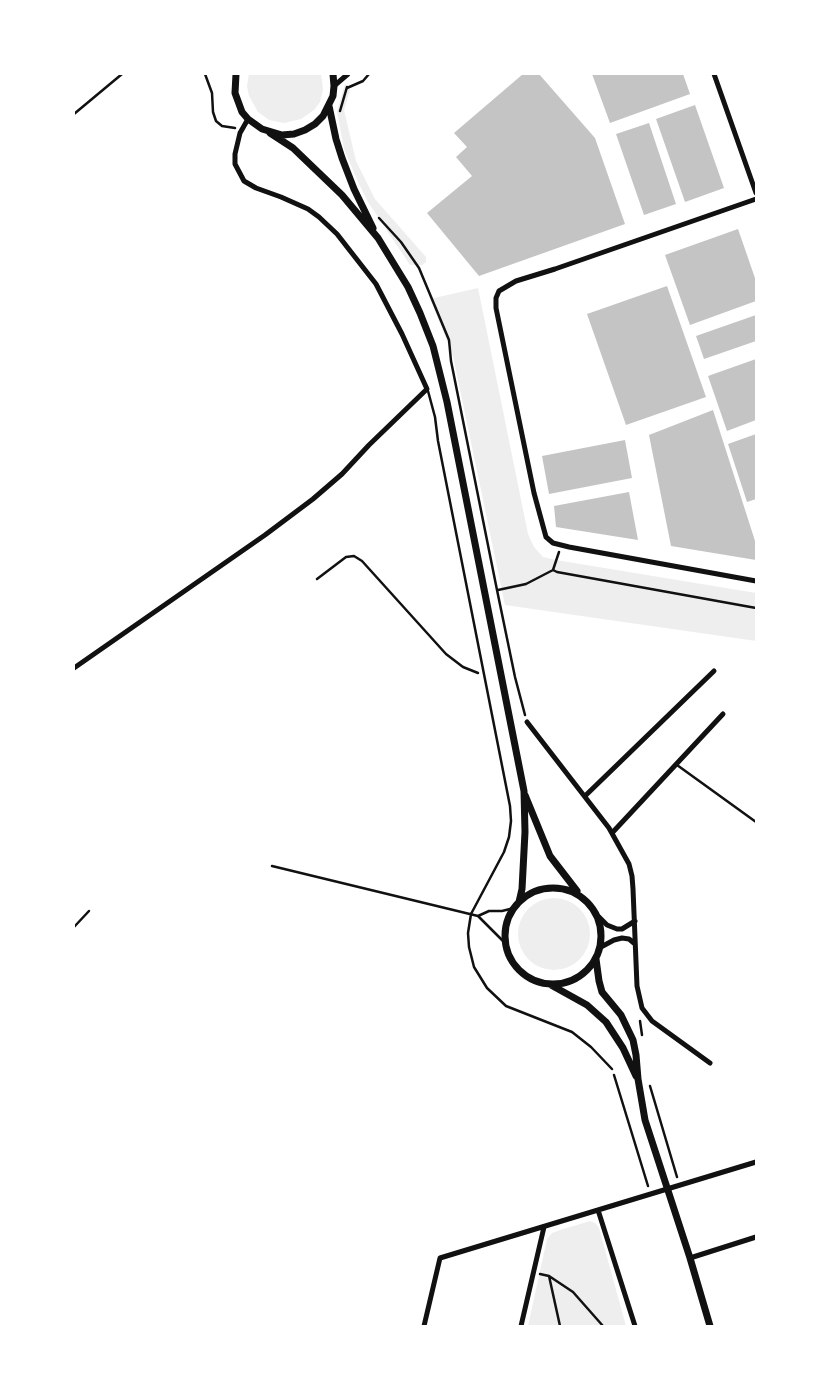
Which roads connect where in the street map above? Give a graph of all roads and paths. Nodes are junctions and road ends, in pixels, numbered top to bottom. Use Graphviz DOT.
graph roads {
  1 [pos="122,74"];
  2 [pos="205,74"];
  3 [pos="229,74"];
  4 [pos="236,74"];
  5 [pos="333,74"];
  6 [pos="369,74"];
  7 [pos="714,74"];
  8 [pos="348,77"];
  9 [pos="235,83"];
  10 [pos="334,86"];
  11 [pos="347,88"];
  12 [pos="330,106"];
  13 [pos="74,114"];
  14 [pos="340,117"];
  15 [pos="248,120"];
  16 [pos="242,129"];
  17 [pos="270,133"];
  18 [pos="757,196"];
  19 [pos="375,210"];
  20 [pos="378,238"];
  21 [pos="427,389"];
  22 [pos="561,545"];
  23 [pos="553,570"];
  24 [pos="317,579"];
  25 [pos="757,581"];
  26 [pos="497,590"];
  27 [pos="484,592"];
  28 [pos="757,608"];
  29 [pos="74,668"];
  30 [pos="714,671"];
  31 [pos="485,677"];
  32 [pos="723,714"];
  33 [pos="527,722"];
  34 [pos="676,765"];
  35 [pos="524,791"];
  36 [pos="585,796"];
  37 [pos="757,822"];
  38 [pos="612,833"];
  39 [pos="272,866"];
  40 [pos="580,895"];
  41 [pos="516,905"];
  42 [pos="89,911"];
  43 [pos="471,914"];
  44 [pos="478,916"];
  45 [pos="598,917"];
  46 [pos="635,921"];
  47 [pos="74,926"];
  48 [pos="505,943"];
  49 [pos="635,944"];
  50 [pos="601,947"];
  51 [pos="596,959"];
  52 [pos="550,984"];
  53 [pos="638,1010"];
  54 [pos="642,1041"];
  55 [pos="710,1063"];
  56 [pos="612,1069"];
  57 [pos="638,1079"];
  58 [pos="648,1079"];
  59 [pos="757,1162"];
  60 [pos="679,1186"];
  61 [pos="667,1189"];
  62 [pos="651,1194"];
  63 [pos="598,1210"];
  64 [pos="544,1227"];
  65 [pos="757,1237"];
  66 [pos="690,1258"];
  67 [pos="533,1273"];
  68 [pos="549,1276"];
  69 [pos="424,1326"];
  70 [pos="521,1326"];
  71 [pos="560,1326"];
  72 [pos="603,1326"];
  73 [pos="635,1326"];
  74 [pos="710,1326"];
  1 -- 13 [label="path"];
  2 -- 16 [label="path"];
  3 -- 9 [label="main road"];
  4 -- 9 [label="main road"];
  5 -- 10 [label="main road"];
  6 -- 11 [label="path"];
  7 -- 18 [label="street"];
  8 -- 10 [label="street"];
  8 -- 11 [label="path"];
  9 -- 15 [label="main road"];
  10 -- 12 [label="main road"];
  11 -- 14 [label="path"];
  12 -- 17 [label="main road"];
  12 -- 20 [label="main road"];
  15 -- 16 [label="street"];
  15 -- 17 [label="main road"];
  16 -- 21 [label="street"];
  17 -- 20 [label="main road"];
  18 -- 22 [label="street"];
  19 -- 26 [label="path"];
  20 -- 27 [label="main road"];
  21 -- 29 [label="street"];
  21 -- 31 [label="lane"];
  22 -- 23 [label="path"];
  22 -- 25 [label="street"];
  23 -- 26 [label="path"];
  23 -- 28 [label="path"];
  24 -- 31 [label="path"];
  26 -- 27 [label="path"];
  26 -- 33 [label="path"];
  27 -- 35 [label="main road"];
  30 -- 36 [label="street"];
  31 -- 43 [label="lane"];
  32 -- 34 [label="street"];
  33 -- 36 [label="street"];
  34 -- 37 [label="lane"];
  34 -- 38 [label="street"];
  35 -- 40 [label="main road"];
  35 -- 41 [label="main road"];
  36 -- 38 [label="street"];
  38 -- 46 [label="street"];
  39 -- 43 [label="lane"];
  40 -- 41 [label="main road"];
  40 -- 45 [label="main road"];
  41 -- 44 [label="lane"];
  41 -- 48 [label="main road"];
  42 -- 47 [label="path"];
  43 -- 44 [label="lane"];
  43 -- 56 [label="lane"];
  44 -- 48 [label="lane"];
  45 -- 46 [label="street"];
  45 -- 50 [label="main road"];
  46 -- 49 [label="street"];
  48 -- 52 [label="main road"];
  49 -- 50 [label="street"];
  49 -- 55 [label="street"];
  50 -- 51 [label="main road"];
  51 -- 52 [label="main road"];
  51 -- 57 [label="main road"];
  52 -- 57 [label="main road"];
  53 -- 54 [label="path"];
  56 -- 62 [label="path"];
  57 -- 61 [label="main road"];
  58 -- 60 [label="path"];
  59 -- 60 [label="street"];
  60 -- 61 [label="street"];
  61 -- 62 [label="street"];
  61 -- 66 [label="main road"];
  62 -- 63 [label="street"];
  63 -- 64 [label="street"];
  63 -- 73 [label="street"];
  64 -- 67 [label="street"];
  64 -- 69 [label="street"];
  65 -- 66 [label="street"];
  66 -- 74 [label="main road"];
  67 -- 68 [label="path"];
  67 -- 70 [label="street"];
  68 -- 71 [label="path"];
  68 -- 72 [label="path"];
}
